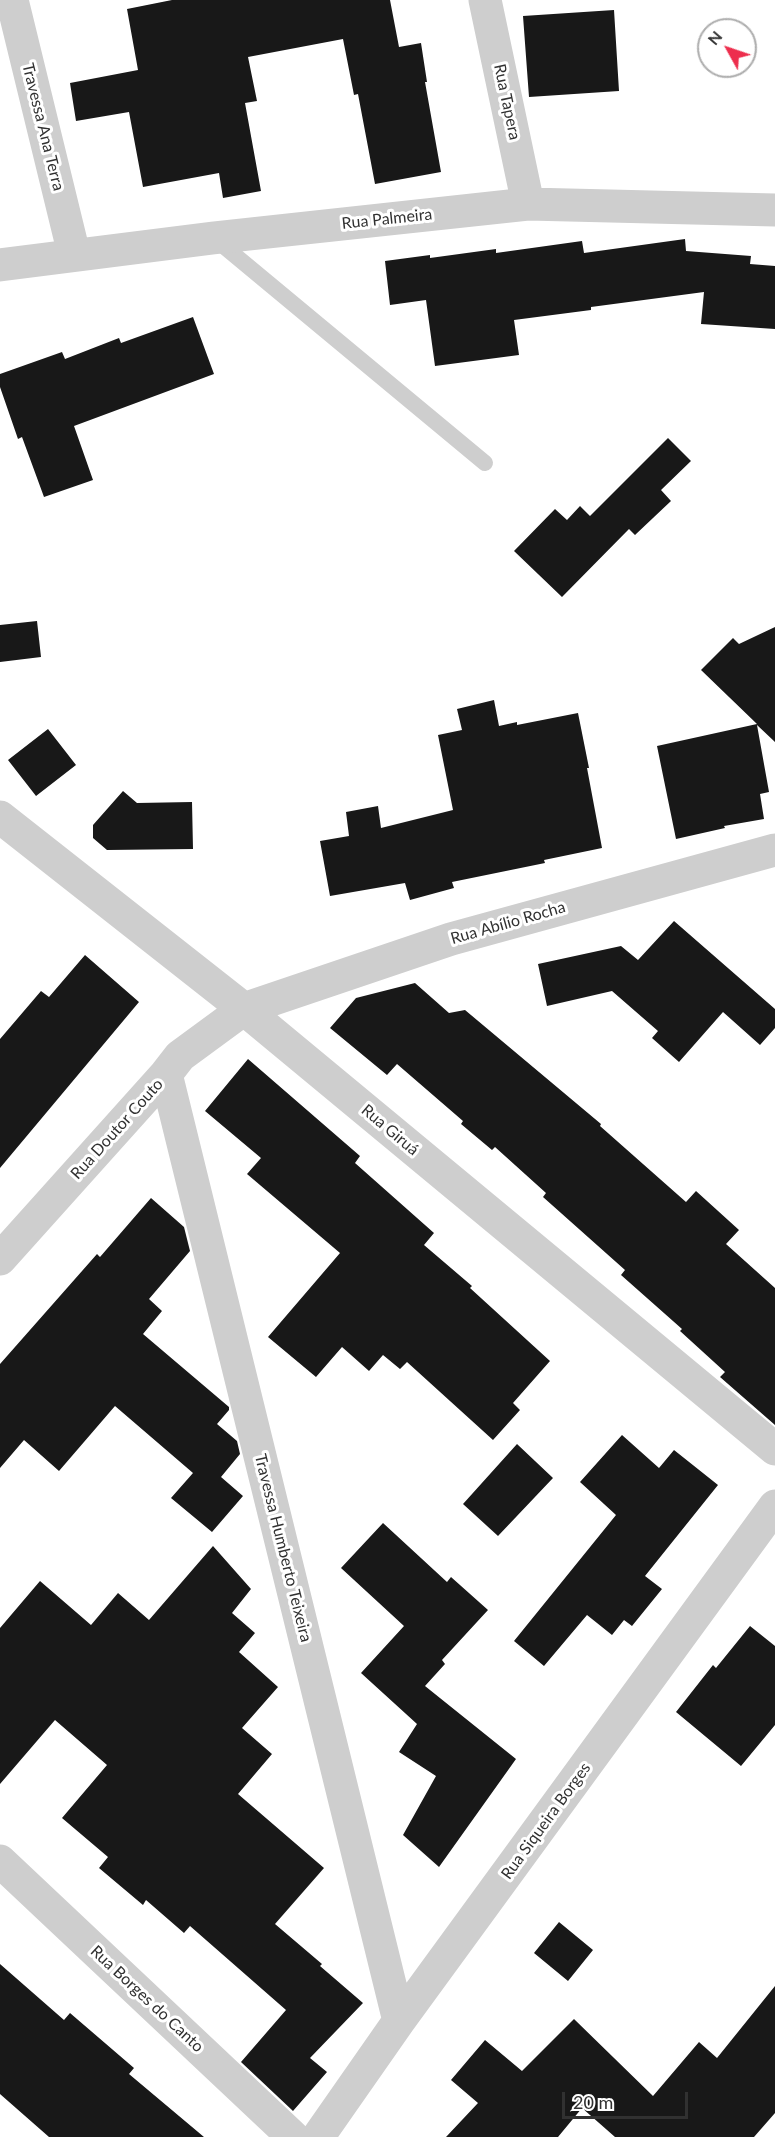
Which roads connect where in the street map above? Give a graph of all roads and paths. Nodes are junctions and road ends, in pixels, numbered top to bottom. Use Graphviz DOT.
graph roads {
  1 [pos="12,0"];
  2 [pos="485,0"];
  3 [pos="528,204"];
  4 [pos="775,210"];
  5 [pos="213,238"];
  6 [pos="74,254"];
  7 [pos="0,265"];
  8 [pos="485,464"];
  9 [pos="0,817"];
  10 [pos="775,850"];
  11 [pos="244,1010"];
  12 [pos="166,1074"];
  13 [pos="0,1259"];
  14 [pos="775,1449"];
  15 [pos="775,1506"];
  16 [pos="0,1861"];
  17 [pos="399,2021"];
  18 [pos="294,2137"];
  19 [pos="318,2137"];
  1 -- 6 [label="street, Travessa Ana Terra"];
  2 -- 3 [label="street, Rua Tapera"];
  3 -- 4 [label="street, Rua Palmeira"];
  3 -- 5 [label="street, Rua Palmeira"];
  5 -- 6 [label="street, Rua Palmeira"];
  5 -- 8 [label="lane"];
  6 -- 7 [label="street, Rua Palmeira"];
  9 -- 11 [label="street, Rua Giruá"];
  10 -- 11 [label="street, Rua Abílio Rocha"];
  11 -- 12 [label="street, Rua Doutor Couto"];
  11 -- 14 [label="street, Rua Giruá"];
  12 -- 13 [label="street, Rua Doutor Couto"];
  12 -- 17 [label="street, Travessa Humberto Teixeira"];
  15 -- 17 [label="street, Rua Siqueira Borges"];
  16 -- 18 [label="street, Rua Borges do Canto"];
  17 -- 19 [label="street, Rua Siqueira Borges"];
}
